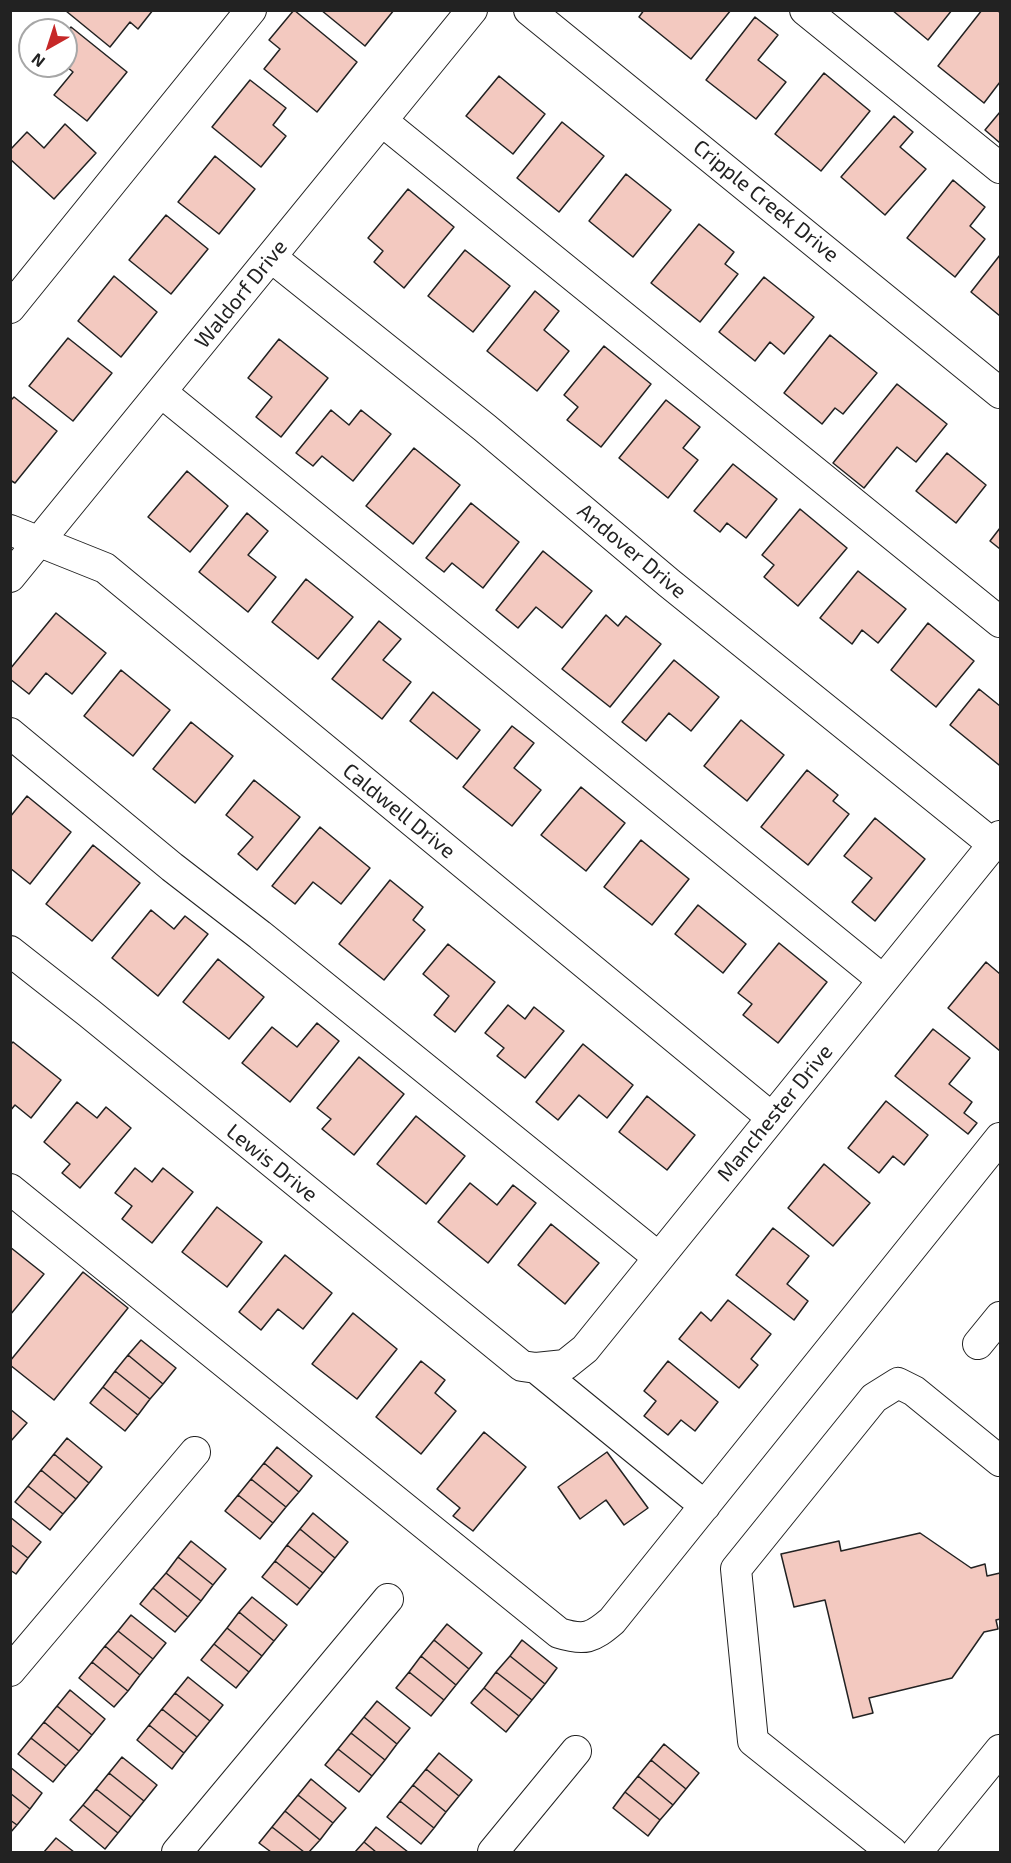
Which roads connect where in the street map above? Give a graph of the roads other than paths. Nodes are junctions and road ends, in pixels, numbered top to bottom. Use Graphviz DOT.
graph roads {
  1 [pos="251,10"];
  2 [pos="472,10"];
  3 [pos="530,10"];
  4 [pos="805,10"];
  5 [pos="382,121"];
  6 [pos="1000,168"];
  7 [pos="270,257"];
  8 [pos="10,308"];
  9 [pos="161,392"];
  10 [pos="1000,393"];
  11 [pos="10,530"];
  12 [pos="40,541"];
  13 [pos="10,577"];
  14 [pos="1000,622"];
  15 [pos="10,733"];
  16 [pos="997,841"];
  17 [pos="10,951"];
  18 [pos="883,980"];
  19 [pos="771,1118"];
  20 [pos="1000,1138"];
  21 [pos="10,1189"];
  22 [pos="658,1257"];
  23 [pos="1000,1317"];
  24 [pos="978,1344"];
  25 [pos="536,1368"];
  26 [pos="195,1452"];
  27 [pos="1000,1461"];
  28 [pos="705,1506"];
  29 [pos="388,1599"];
  30 [pos="10,1671"];
  31 [pos="1000,1750"];
  32 [pos="576,1751"];
  33 [pos="177,1852"];
  34 [pos="493,1852"];
  35 [pos="892,1852"];
  36 [pos="917,1852"];
  1 -- 8 [label="street"];
  2 -- 5 [label="street, Waldorf Drive"];
  3 -- 10 [label="street, Cripple Creek Drive"];
  4 -- 6 [label="street"];
  5 -- 7 [label="street, Waldorf Drive"];
  5 -- 14 [label="street"];
  7 -- 9 [label="street, Waldorf Drive"];
  7 -- 16 [label="street, Andover Drive"];
  9 -- 12 [label="street, Waldorf Drive"];
  9 -- 18 [label="street"];
  11 -- 12 [label="street, Caldwell Drive"];
  12 -- 13 [label="street, Waldorf Drive"];
  12 -- 19 [label="street, Caldwell Drive"];
  15 -- 22 [label="street"];
  16 -- 18 [label="street, Manchester Drive"];
  17 -- 25 [label="street, Lewis Drive"];
  18 -- 19 [label="street, Manchester Drive"];
  19 -- 22 [label="street, Manchester Drive"];
  20 -- 28 [label="street"];
  21 -- 28 [label="street"];
  22 -- 25 [label="street, Manchester Drive"];
  23 -- 24 [label="street"];
  25 -- 28 [label="street, Lewis Drive"];
  26 -- 30 [label="street"];
  27 -- 35 [label="street"];
  29 -- 33 [label="street"];
  31 -- 36 [label="street"];
  32 -- 34 [label="street"];
}
